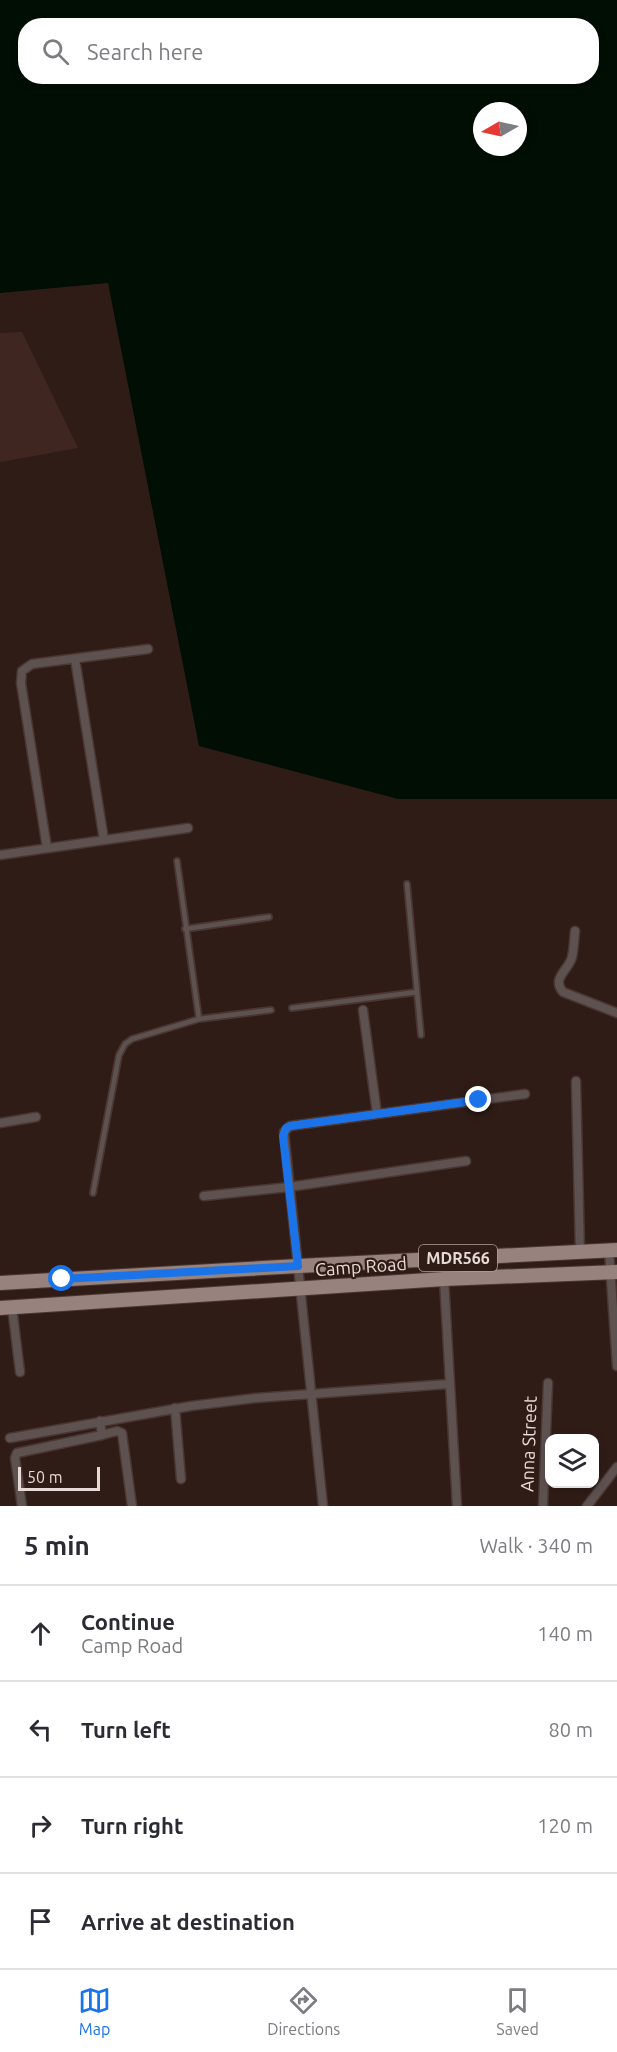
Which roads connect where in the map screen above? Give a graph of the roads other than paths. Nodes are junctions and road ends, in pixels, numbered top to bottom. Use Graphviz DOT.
graph roads {
  1 [pos="148,650"];
  2 [pos="75,659"];
  3 [pos="188,828"];
  4 [pos="104,840"];
  5 [pos="47,848"];
  6 [pos="0,855"];
  7 [pos="177,861"];
  8 [pos="407,884"];
  9 [pos="269,917"];
  10 [pos="185,929"];
  11 [pos="575,931"];
  12 [pos="417,992"];
  13 [pos="292,1008"];
  14 [pos="271,1010"];
  15 [pos="363,1010"];
  16 [pos="617,1013"];
  17 [pos="199,1019"];
  18 [pos="421,1035"];
  19 [pos="576,1081"];
  20 [pos="525,1094"];
  21 [pos="377,1114"];
  22 [pos="36,1117"];
  23 [pos="0,1123"];
  24 [pos="466,1161"];
  25 [pos="289,1187"];
  26 [pos="93,1193"];
  27 [pos="204,1196"];
  28 [pos="613,1251"];
  29 [pos="580,1253"];
  30 [pos="298,1266"];
  31 [pos="613,1272"];
  32 [pos="444,1279"];
  33 [pos="0,1283"];
  34 [pos="300,1289"];
  35 [pos="6,1308"];
  36 [pos="617,1366"];
  37 [pos="20,1372"];
  38 [pos="548,1383"];
  39 [pos="449,1384"];
  40 [pos="311,1394"];
  41 [pos="175,1408"];
  42 [pos="100,1421"];
  43 [pos="31,1435"];
  44 [pos="102,1435"];
  45 [pos="10,1438"];
  46 [pos="33,1448"];
  47 [pos="617,1467"];
  48 [pos="182,1479"];
  49 [pos="22,1506"];
  50 [pos="132,1506"];
  51 [pos="323,1506"];
  52 [pos="457,1506"];
  53 [pos="543,1506"];
  54 [pos="587,1506"];
  1 -- 2 [label="street"];
  2 -- 4 [label="street"];
  2 -- 5 [label="street"];
  3 -- 4 [label="street"];
  4 -- 5 [label="street"];
  5 -- 6 [label="street"];
  7 -- 10 [label="lane"];
  8 -- 12 [label="lane"];
  9 -- 10 [label="lane"];
  10 -- 17 [label="lane"];
  11 -- 16 [label="street"];
  12 -- 13 [label="lane"];
  12 -- 18 [label="lane"];
  14 -- 17 [label="lane"];
  15 -- 21 [label="street"];
  17 -- 26 [label="lane"];
  19 -- 29 [label="street"];
  20 -- 21 [label="street"];
  21 -- 25 [label="street"];
  22 -- 23 [label="street"];
  24 -- 25 [label="street"];
  25 -- 27 [label="street"];
  25 -- 30 [label="street"];
  28 -- 29 [label="main road, Camp Road / MDR566"];
  28 -- 31 [label="street"];
  29 -- 30 [label="main road, Camp Road / MDR566"];
  30 -- 33 [label="main road, Camp Road / MDR566"];
  30 -- 34 [label="street"];
  31 -- 32 [label="main road, Camp Road / MDR566"];
  31 -- 36 [label="street"];
  32 -- 34 [label="main road, Camp Road / MDR566"];
  32 -- 39 [label="street"];
  34 -- 35 [label="main road, Camp Road / MDR566"];
  34 -- 40 [label="street"];
  35 -- 37 [label="street"];
  38 -- 53 [label="street, Anna Street"];
  39 -- 40 [label="street"];
  39 -- 52 [label="street"];
  40 -- 41 [label="street"];
  40 -- 51 [label="street"];
  41 -- 42 [label="street"];
  41 -- 48 [label="street"];
  42 -- 43 [label="street"];
  42 -- 44 [label="street"];
  43 -- 45 [label="street"];
  43 -- 46 [label="street"];
  44 -- 46 [label="street"];
  44 -- 50 [label="street"];
  46 -- 49 [label="street"];
  47 -- 54 [label="street"];
}
